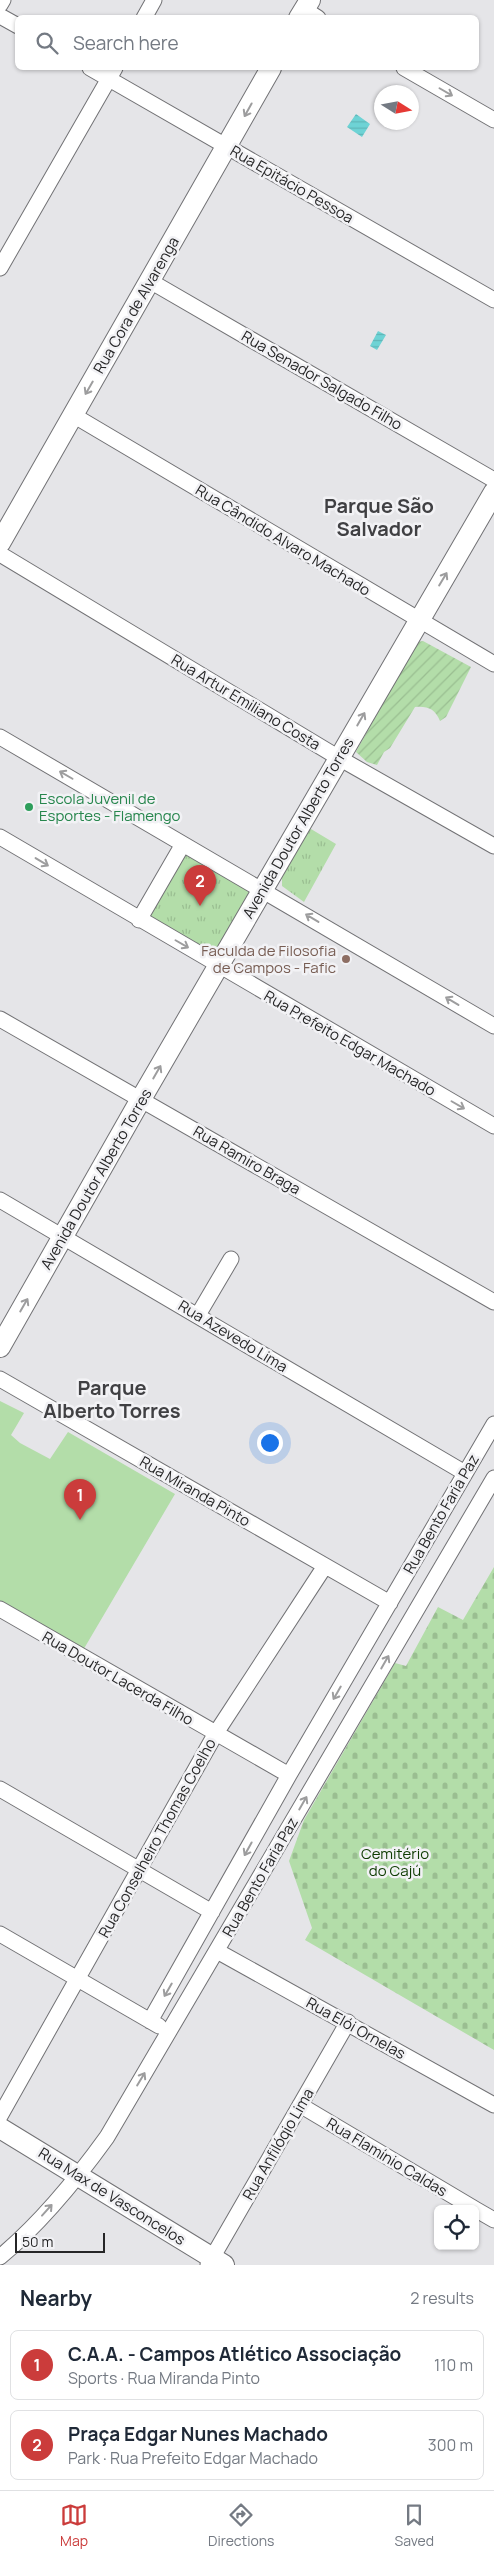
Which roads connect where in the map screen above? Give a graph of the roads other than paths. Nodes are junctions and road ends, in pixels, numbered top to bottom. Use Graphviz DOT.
graph roads {
  1 [pos="3,0"];
  2 [pos="154,0"];
  3 [pos="0,5"];
  4 [pos="146,15"];
  5 [pos="0,16"];
  6 [pos="15,24"];
  7 [pos="99,70"];
  8 [pos="270,70"];
  9 [pos="407,70"];
  10 [pos="112,73"];
  11 [pos="494,120"];
  12 [pos="227,147"];
  13 [pos="0,268"];
  14 [pos="150,281"];
  15 [pos="494,300"];
  16 [pos="73,415"];
  17 [pos="494,480"];
  18 [pos="494,492"];
  19 [pos="0,542"];
  20 [pos="0,554"];
  21 [pos="418,620"];
  22 [pos="494,664"];
  23 [pos="0,737"];
  24 [pos="339,758"];
  25 [pos="0,837"];
  26 [pos="183,844"];
  27 [pos="494,846"];
  28 [pos="263,889"];
  29 [pos="139,920"];
  30 [pos="219,966"];
  31 [pos="0,1019"];
  32 [pos="494,1026"];
  33 [pos="141,1099"];
  34 [pos="494,1126"];
  35 [pos="0,1200"];
  36 [pos="64,1237"];
  37 [pos="231,1259"];
  38 [pos="494,1302"];
  39 [pos="198,1315"];
  40 [pos="0,1347"];
  41 [pos="0,1379"];
  42 [pos="494,1424"];
  43 [pos="465,1473"];
  44 [pos="494,1478"];
  45 [pos="325,1566"];
  46 [pos="390,1603"];
  47 [pos="0,1609"];
  48 [pos="216,1734"];
  49 [pos="289,1775"];
  50 [pos="0,1789"];
  51 [pos="139,1869"];
  52 [pos="212,1912"];
  53 [pos="0,1934"];
  54 [pos="217,1951"];
  55 [pos="79,1978"];
  56 [pos="150,2021"];
  57 [pos="348,2022"];
  58 [pos="168,2032"];
  59 [pos="300,2105"];
  60 [pos="494,2105"];
  61 [pos="0,2116"];
  62 [pos="0,2128"];
  63 [pos="79,2175"];
  64 [pos="468,2205"];
  65 [pos="479,2211"];
  66 [pos="494,2220"];
  67 [pos="0,2257"];
  68 [pos="214,2263"];
  1 -- 3 [label="street"];
  2 -- 4 [label="street"];
  5 -- 6 [label="street"];
  7 -- 10 [label="street, Rua Epitácio Pessoa"];
  8 -- 12 [label="main road, Rua Cora de Alvarenga, one-way"];
  9 -- 11 [label="street, one-way"];
  10 -- 12 [label="street, Rua Epitácio Pessoa"];
  10 -- 13 [label="street"];
  12 -- 14 [label="main road, Rua Cora de Alvarenga"];
  12 -- 15 [label="street, Rua Epitácio Pessoa"];
  14 -- 16 [label="main road, Rua Cora de Alvarenga, one-way"];
  14 -- 17 [label="street, Rua Senador Salgado Filho"];
  16 -- 19 [label="main road, Rua Cora de Alvarenga"];
  16 -- 21 [label="street, Rua Cândido Alvaro Machado"];
  21 -- 18 [label="main road, Avenida Doutor Alberto Torres, one-way"];
  20 -- 24 [label="street, Rua Artur Emiliano Costa"];
  21 -- 22 [label="street, Rua Cândido Alvaro Machado"];
  24 -- 21 [label="main road, Avenida Doutor Alberto Torres, one-way"];
  26 -- 23 [label="street, one-way"];
  24 -- 27 [label="street, Rua Artur Emiliano Costa"];
  24 -- 28 [label="main road, Avenida Doutor Alberto Torres"];
  25 -- 29 [label="street, Rua Prefeito Edgar Machado, one-way"];
  26 -- 28 [label="street"];
  26 -- 29 [label="street"];
  28 -- 30 [label="main road, Avenida Doutor Alberto Torres"];
  32 -- 28 [label="street, one-way"];
  29 -- 30 [label="street, Rua Prefeito Edgar Machado, one-way"];
  33 -- 30 [label="main road, Avenida Doutor Alberto Torres, one-way"];
  30 -- 34 [label="street, Rua Prefeito Edgar Machado, one-way"];
  31 -- 33 [label="street, Rua Ramiro Braga"];
  33 -- 36 [label="main road, Avenida Doutor Alberto Torres"];
  33 -- 38 [label="street, Rua Ramiro Braga"];
  35 -- 36 [label="street, Rua Azevedo Lima"];
  36 -- 39 [label="street, Rua Azevedo Lima"];
  40 -- 36 [label="main road, Avenida Doutor Alberto Torres, one-way"];
  37 -- 39 [label="street"];
  39 -- 43 [label="street, Rua Azevedo Lima"];
  41 -- 45 [label="street, Rua Miranda Pinto"];
  42 -- 43 [label="street, Rua Bento Faria Paz"];
  43 -- 46 [label="street, Rua Bento Faria Paz"];
  54 -- 44 [label="street, Rua Bento Faria Paz, one-way"];
  45 -- 46 [label="street, Rua Miranda Pinto"];
  45 -- 48 [label="street, Rua Conselheiro Thomas Coelho"];
  46 -- 49 [label="street, Rua Bento Faria Paz, one-way"];
  47 -- 48 [label="street, Rua Doutor Lacerda Filho"];
  48 -- 49 [label="street, Rua Doutor Lacerda Filho"];
  48 -- 51 [label="street, Rua Conselheiro Thomas Coelho"];
  49 -- 52 [label="street, Rua Bento Faria Paz, one-way"];
  50 -- 51 [label="street"];
  51 -- 52 [label="street"];
  51 -- 55 [label="street, Rua Conselheiro Thomas Coelho"];
  52 -- 56 [label="street, Rua Bento Faria Paz, one-way"];
  53 -- 55 [label="street"];
  54 -- 57 [label="street, Rua Elói Ornelas"];
  54 -- 58 [label="street, Rua Bento Faria Paz"];
  55 -- 56 [label="street"];
  55 -- 61 [label="street, Rua Conselheiro Thomas Coelho"];
  56 -- 58 [label="street"];
  57 -- 59 [label="street, Rua Anfilóqio Lima"];
  57 -- 60 [label="street, Rua Elói Ornelas"];
  63 -- 58 [label="street, Rua Bento Faria Paz, one-way"];
  59 -- 64 [label="street, Rua Flamínio Caldas"];
  59 -- 68 [label="street, Rua Anfilóqio Lima"];
  62 -- 63 [label="main road, Rua Max de Vasconcelos"];
  67 -- 63 [label="street, Rua Bento Faria Paz, one-way"];
  63 -- 68 [label="main road, Rua Max de Vasconcelos"];
  65 -- 66 [label="street, Rua Flamínio Caldas"];
}
